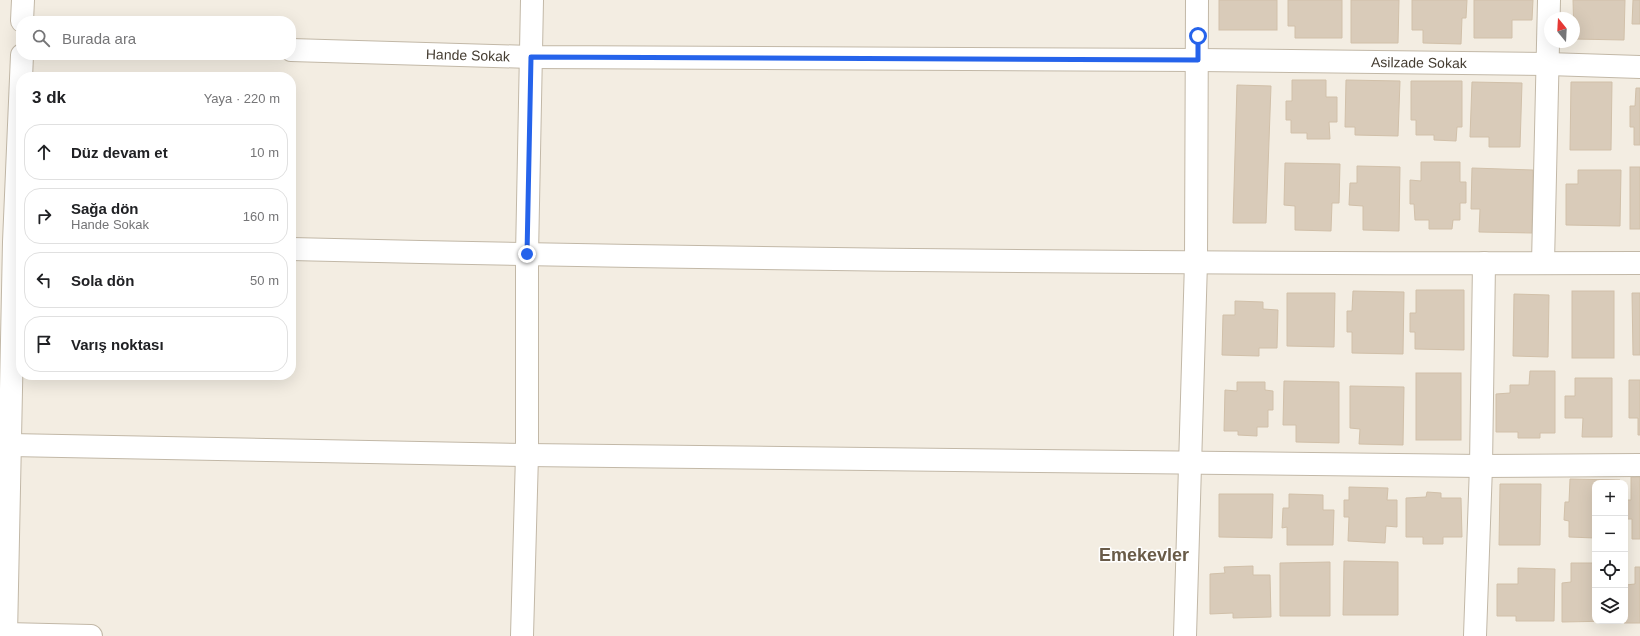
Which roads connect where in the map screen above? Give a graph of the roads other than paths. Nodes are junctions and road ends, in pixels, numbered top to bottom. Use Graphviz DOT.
graph roads {
  1 [pos="23,0"];
  2 [pos="532,0"];
  3 [pos="1198,0"];
  4 [pos="1549,0"];
  5 [pos="22,16"];
  6 [pos="296,50"];
  7 [pos="531,57"];
  8 [pos="22,60"];
  9 [pos="1198,60"];
  10 [pos="1548,64"];
  11 [pos="1640,67"];
  12 [pos="21,72"];
  13 [pos="16,167"];
  14 [pos="12,242"];
  15 [pos="296,249"];
  16 [pos="527,254"];
  17 [pos="1196,262"];
  18 [pos="1484,263"];
  19 [pos="1544,263"];
  20 [pos="1640,263"];
  21 [pos="10,445"];
  22 [pos="527,455"];
  23 [pos="1190,463"];
  24 [pos="1640,465"];
  25 [pos="1481,466"];
  26 [pos="6,635"];
  27 [pos="91,636"];
  28 [pos="522,636"];
  29 [pos="1185,636"];
  30 [pos="1476,636"];
  1 -- 5 [label="street"];
  2 -- 7 [label="street"];
  3 -- 9 [label="street"];
  4 -- 10 [label="street"];
  6 -- 7 [label="street, Hande Sokak"];
  7 -- 9 [label="street, Hande Sokak"];
  7 -- 16 [label="street"];
  8 -- 12 [label="street"];
  9 -- 10 [label="street, Asilzade Sokak"];
  9 -- 17 [label="street"];
  10 -- 11 [label="street, Asilzade Sokak"];
  10 -- 19 [label="street"];
  13 -- 14 [label="street"];
  14 -- 21 [label="street"];
  15 -- 16 [label="street"];
  16 -- 17 [label="street"];
  16 -- 22 [label="street"];
  17 -- 18 [label="street"];
  17 -- 23 [label="street"];
  18 -- 19 [label="street"];
  18 -- 25 [label="street"];
  19 -- 20 [label="street"];
  21 -- 22 [label="street"];
  21 -- 26 [label="street"];
  22 -- 23 [label="street"];
  22 -- 28 [label="street"];
  23 -- 25 [label="street"];
  23 -- 29 [label="street"];
  24 -- 25 [label="street"];
  25 -- 30 [label="street"];
  26 -- 27 [label="street"];
}
